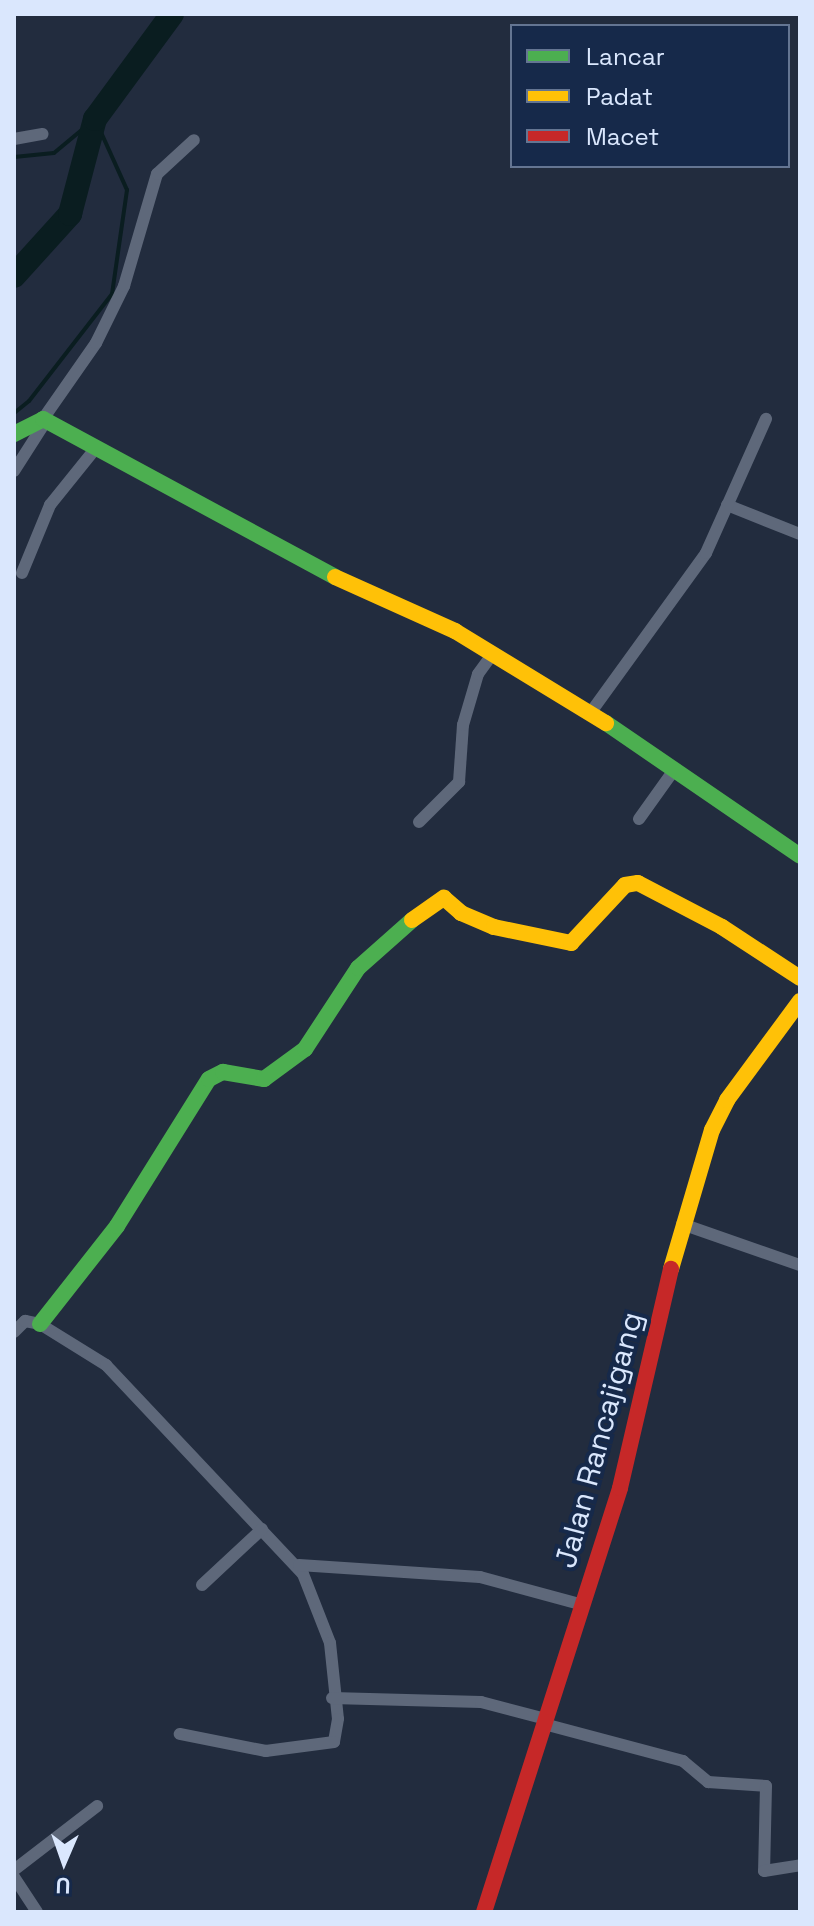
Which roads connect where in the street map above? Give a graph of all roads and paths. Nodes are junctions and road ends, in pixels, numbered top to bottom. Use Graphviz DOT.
graph roads {
  1 [pos="43,134"];
  2 [pos="14,139"];
  3 [pos="194,140"];
  4 [pos="766,419"];
  5 [pos="45,420"];
  6 [pos="14,434"];
  7 [pos="95,449"];
  8 [pos="14,471"];
  9 [pos="727,505"];
  10 [pos="800,534"];
  11 [pos="22,573"];
  12 [pos="493,653"];
  13 [pos="591,712"];
  14 [pos="674,770"];
  15 [pos="639,819"];
  16 [pos="419,822"];
  17 [pos="800,856"];
  18 [pos="800,978"];
  19 [pos="800,1001"];
  20 [pos="682,1224"];
  21 [pos="800,1265"];
  22 [pos="40,1324"];
  23 [pos="14,1332"];
  24 [pos="262,1529"];
  25 [pos="299,1565"];
  26 [pos="202,1585"];
  27 [pos="583,1605"];
  28 [pos="332,1698"];
  29 [pos="545,1722"];
  30 [pos="180,1734"];
  31 [pos="97,1806"];
  32 [pos="800,1865"];
  33 [pos="14,1870"];
  34 [pos="14,1877"];
  35 [pos="37,1912"];
  36 [pos="484,1912"];
  1 -- 2 [label="street"];
  3 -- 5 [label="street"];
  4 -- 9 [label="street"];
  5 -- 6 [label="street"];
  5 -- 7 [label="street"];
  5 -- 8 [label="street"];
  7 -- 11 [label="street"];
  7 -- 12 [label="street"];
  9 -- 10 [label="street"];
  9 -- 13 [label="street"];
  12 -- 13 [label="street"];
  12 -- 16 [label="street"];
  13 -- 14 [label="street"];
  14 -- 15 [label="street"];
  14 -- 17 [label="street"];
  18 -- 22 [label="street"];
  19 -- 20 [label="street, Jalan Rancajigang"];
  20 -- 21 [label="street"];
  20 -- 27 [label="street, Jalan Rancajigang"];
  22 -- 23 [label="street"];
  22 -- 24 [label="street"];
  24 -- 25 [label="street"];
  24 -- 26 [label="street"];
  25 -- 27 [label="street"];
  25 -- 28 [label="street"];
  27 -- 29 [label="street, Jalan Rancajigang"];
  28 -- 29 [label="street"];
  28 -- 30 [label="street"];
  29 -- 32 [label="street"];
  29 -- 36 [label="street, Jalan Rancajigang"];
  31 -- 33 [label="street"];
  34 -- 35 [label="street"];
}
